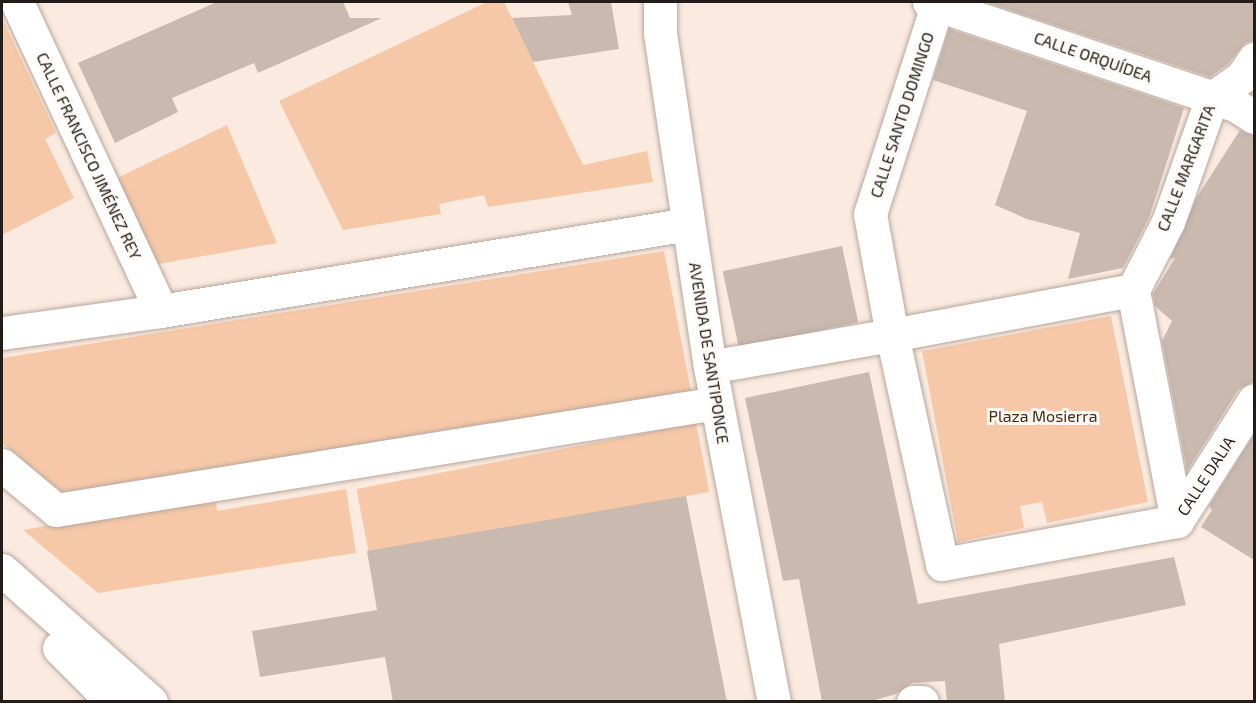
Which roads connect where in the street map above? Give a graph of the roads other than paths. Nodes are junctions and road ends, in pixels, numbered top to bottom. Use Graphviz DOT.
graph roads {
  1 [pos="17,2"];
  2 [pos="660,2"];
  3 [pos="935,2"];
  4 [pos="1254,59"];
  5 [pos="1212,98"];
  6 [pos="1254,117"];
  7 [pos="688,224"];
  8 [pos="1133,290"];
  9 [pos="161,311"];
  10 [pos="2,333"];
  11 [pos="892,335"];
  12 [pos="710,367"];
  13 [pos="1254,400"];
  14 [pos="716,403"];
  15 [pos="2,465"];
  16 [pos="1177,521"];
  17 [pos="2,570"];
  18 [pos="2,597"];
  19 [pos="113,702"];
  20 [pos="151,702"];
  21 [pos="774,702"];
  22 [pos="913,702"];
  23 [pos="922,702"];
  1 -- 9 [label="street, CALLE FRANCISCO JIMÉNEZ REY"];
  2 -- 7 [label="street, AVENIDA DE SANTIPONCE"];
  3 -- 5 [label="street, CALLE ORQUÍDEA"];
  3 -- 11 [label="street, CALLE SANTO DOMINGO"];
  4 -- 5 [label="street, CALLE MARGARITA"];
  5 -- 6 [label="street, CALLE ORQUÍDEA"];
  5 -- 8 [label="street, CALLE MARGARITA"];
  7 -- 9 [label="street"];
  7 -- 12 [label="street, AVENIDA DE SANTIPONCE"];
  8 -- 11 [label="street"];
  8 -- 16 [label="street"];
  9 -- 10 [label="street"];
  11 -- 12 [label="street"];
  11 -- 16 [label="street"];
  12 -- 14 [label="street, AVENIDA DE SANTIPONCE"];
  13 -- 16 [label="street, CALLE DALIA"];
  14 -- 15 [label="street"];
  14 -- 21 [label="street, AVENIDA DE SANTIPONCE"];
  17 -- 20 [label="street"];
  18 -- 19 [label="street"];
  22 -- 23 [label="street"];
}
